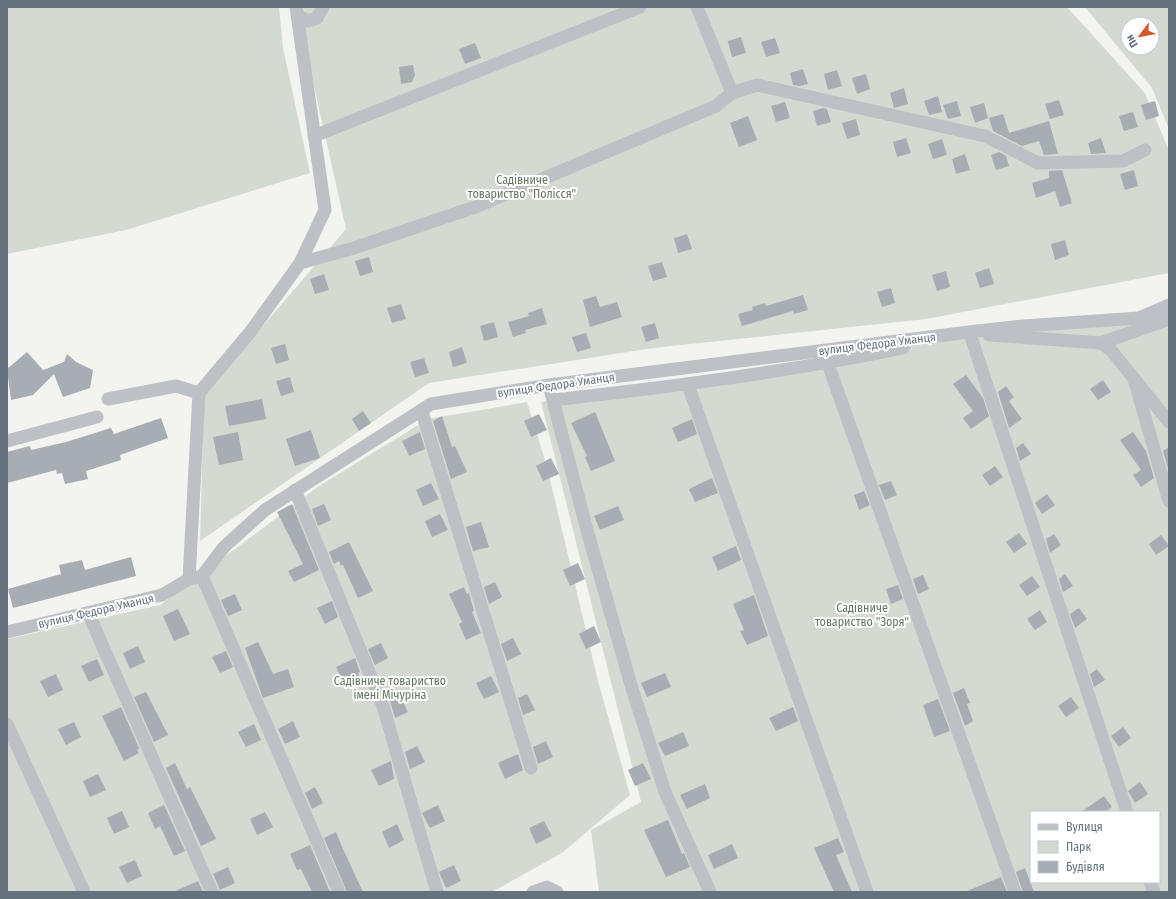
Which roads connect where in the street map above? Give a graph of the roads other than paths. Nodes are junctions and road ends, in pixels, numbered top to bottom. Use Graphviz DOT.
graph roads {
  1 [pos="323,7"];
  2 [pos="640,7"];
  3 [pos="697,7"];
  4 [pos="297,11"];
  5 [pos="732,93"];
  6 [pos="314,136"];
  7 [pos="1145,150"];
  8 [pos="300,263"];
  9 [pos="1169,304"];
  10 [pos="1169,318"];
  11 [pos="970,334"];
  12 [pos="1101,343"];
  13 [pos="828,364"];
  14 [pos="1134,378"];
  15 [pos="549,385"];
  16 [pos="688,385"];
  17 [pos="199,393"];
  18 [pos="108,399"];
  19 [pos="553,400"];
  20 [pos="422,412"];
  21 [pos="97,417"];
  22 [pos="1169,422"];
  23 [pos="7,441"];
  24 [pos="295,490"];
  25 [pos="1169,501"];
  26 [pos="196,578"];
  27 [pos="88,613"];
  28 [pos="7,632"];
  29 [pos="7,724"];
  30 [pos="531,768"];
  31 [pos="1127,811"];
  32 [pos="552,889"];
  33 [pos="84,892"];
  34 [pos="212,892"];
  35 [pos="340,892"];
  36 [pos="437,892"];
  37 [pos="533,892"];
  38 [pos="710,892"];
  39 [pos="867,892"];
  40 [pos="1015,892"];
  1 -- 4 [label="street"];
  2 -- 6 [label="street"];
  3 -- 5 [label="street"];
  4 -- 6 [label="street"];
  5 -- 7 [label="street"];
  5 -- 8 [label="street"];
  6 -- 8 [label="street"];
  8 -- 17 [label="street"];
  9 -- 15 [label="street, вулиця Федора Уманця"];
  10 -- 12 [label="street"];
  11 -- 12 [label="street"];
  11 -- 13 [label="street"];
  11 -- 31 [label="street"];
  12 -- 14 [label="street"];
  13 -- 16 [label="street"];
  13 -- 40 [label="street"];
  14 -- 22 [label="street"];
  14 -- 25 [label="street"];
  15 -- 19 [label="street"];
  15 -- 20 [label="street, вулиця Федора Уманця"];
  16 -- 19 [label="street"];
  16 -- 39 [label="street"];
  17 -- 18 [label="street"];
  17 -- 26 [label="street"];
  19 -- 38 [label="street"];
  20 -- 24 [label="street, вулиця Федора Уманця"];
  20 -- 30 [label="street"];
  21 -- 23 [label="street"];
  24 -- 26 [label="street, вулиця Федора Уманця"];
  24 -- 36 [label="street"];
  26 -- 27 [label="street, вулиця Федора Уманця"];
  26 -- 35 [label="street"];
  27 -- 28 [label="street, вулиця Федора Уманця"];
  27 -- 34 [label="street"];
  29 -- 33 [label="street"];
  32 -- 37 [label="street"];
}
